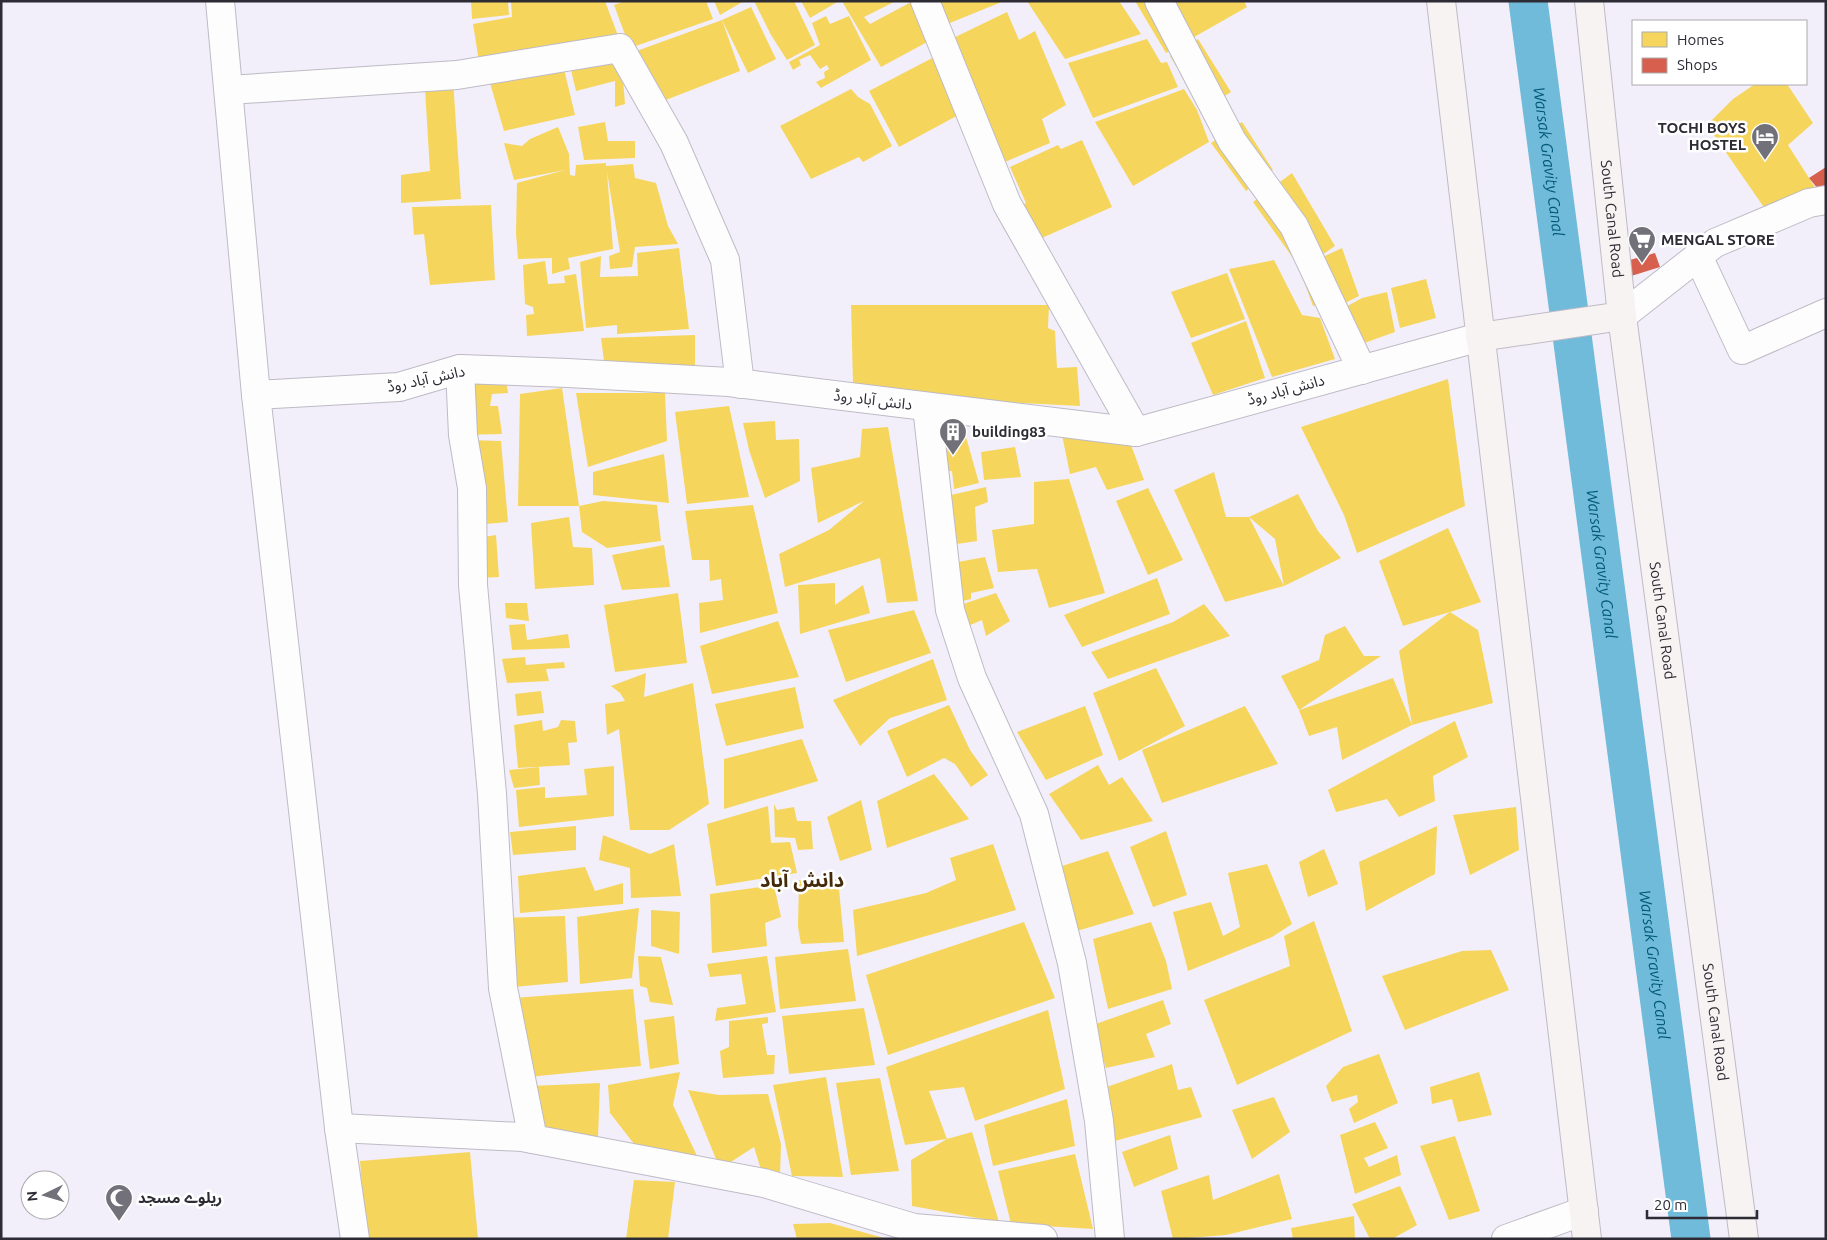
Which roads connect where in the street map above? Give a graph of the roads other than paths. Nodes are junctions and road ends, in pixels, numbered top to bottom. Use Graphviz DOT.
graph roads {
  1 [pos="220,1"];
  2 [pos="925,1"];
  3 [pos="1159,1"];
  4 [pos="1441,1"];
  5 [pos="1589,1"];
  6 [pos="229,90"];
  7 [pos="1826,200"];
  8 [pos="1698,256"];
  9 [pos="1826,313"];
  10 [pos="1622,316"];
  11 [pos="1480,337"];
  12 [pos="460,369"];
  13 [pos="1362,370"];
  14 [pos="740,384"];
  15 [pos="256,395"];
  16 [pos="927,406"];
  17 [pos="1136,432"];
  18 [pos="339,1128"];
  19 [pos="533,1139"];
  20 [pos="1584,1211"];
  21 [pos="355,1239"];
  22 [pos="1043,1239"];
  23 [pos="1110,1239"];
  24 [pos="1506,1239"];
  25 [pos="1587,1239"];
  26 [pos="1744,1239"];
  1 -- 6 [label="street"];
  2 -- 17 [label="street"];
  3 -- 13 [label="street"];
  4 -- 11 [label="main road"];
  5 -- 10 [label="main road, South Canal Road"];
  6 -- 14 [label="street"];
  6 -- 15 [label="street"];
  7 -- 8 [label="street"];
  8 -- 9 [label="street"];
  8 -- 10 [label="street"];
  10 -- 11 [label="main road"];
  10 -- 26 [label="main road, South Canal Road"];
  11 -- 13 [label="street, دانش آباد روڈ"];
  11 -- 20 [label="main road"];
  12 -- 14 [label="street, دانش آباد روڈ"];
  12 -- 15 [label="street, دانش آباد روڈ"];
  12 -- 19 [label="street"];
  13 -- 17 [label="street, دانش آباد روڈ"];
  14 -- 16 [label="street, دانش آباد روڈ"];
  15 -- 18 [label="street"];
  16 -- 17 [label="street, دانش آباد روڈ"];
  16 -- 23 [label="street"];
  18 -- 19 [label="street"];
  18 -- 21 [label="street"];
  19 -- 22 [label="street"];
  20 -- 24 [label="street"];
  20 -- 25 [label="main road"];
}
